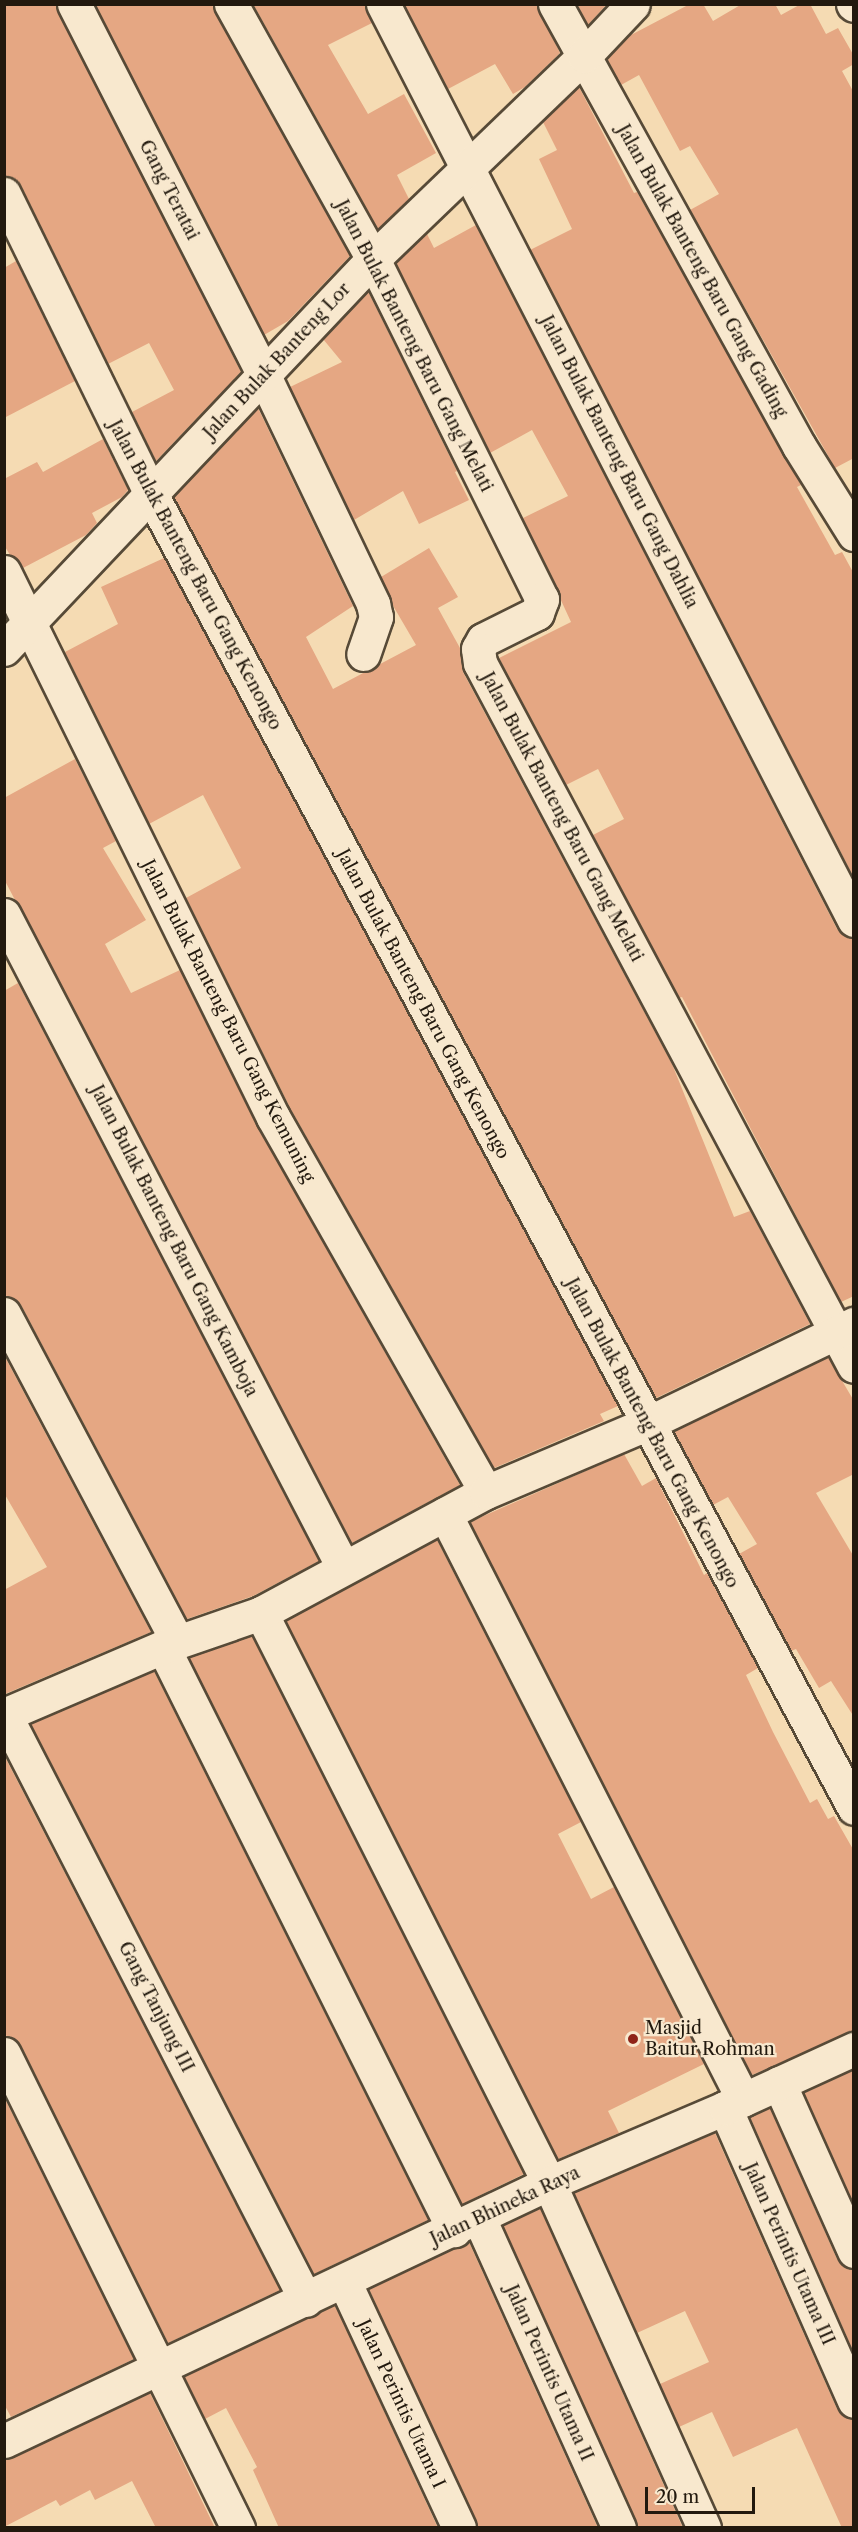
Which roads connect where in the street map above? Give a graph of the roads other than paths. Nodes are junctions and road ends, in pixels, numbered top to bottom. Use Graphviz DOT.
graph roads {
  1 [pos="74,4"];
  2 [pos="231,4"];
  3 [pos="383,4"];
  4 [pos="555,4"];
  5 [pos="633,4"];
  6 [pos="584,56"];
  7 [pos="468,169"];
  8 [pos="4,194"];
  9 [pos="373,259"];
  10 [pos="264,376"];
  11 [pos="151,494"];
  12 [pos="854,534"];
  13 [pos="4,572"];
  14 [pos="30,625"];
  15 [pos="4,649"];
  16 [pos="363,654"];
  17 [pos="4,915"];
  18 [pos="854,920"];
  19 [pos="4,1314"];
  20 [pos="844,1328"];
  21 [pos="854,1366"];
  22 [pos="646,1424"];
  23 [pos="486,1492"];
  24 [pos="445,1514"];
  25 [pos="343,1567"];
  26 [pos="261,1613"];
  27 [pos="170,1644"];
  28 [pos="5,1714"];
  29 [pos="854,1808"];
  30 [pos="854,2049"];
  31 [pos="4,2054"];
  32 [pos="780,2082"];
  33 [pos="734,2104"];
  34 [pos="549,2183"];
  35 [pos="466,2224"];
  36 [pos="854,2251"];
  37 [pos="344,2281"];
  38 [pos="306,2300"];
  39 [pos="159,2369"];
  40 [pos="854,2401"];
  41 [pos="4,2441"];
  42 [pos="238,2528"];
  43 [pos="459,2528"];
  44 [pos="618,2528"];
  45 [pos="704,2528"];
  1 -- 10 [label="street, Gang Teratai"];
  2 -- 9 [label="street, Jalan Bulak Banteng Baru Gang Melati"];
  3 -- 7 [label="street, Jalan Bulak Banteng Baru Gang Dahlia"];
  4 -- 6 [label="street, Jalan Bulak Banteng Baru Gang Gading"];
  5 -- 6 [label="street, Jalan Bulak Banteng Lor"];
  6 -- 7 [label="street, Jalan Bulak Banteng Lor"];
  6 -- 12 [label="street, Jalan Bulak Banteng Baru Gang Gading"];
  7 -- 9 [label="street, Jalan Bulak Banteng Lor"];
  7 -- 18 [label="street, Jalan Bulak Banteng Baru Gang Dahlia"];
  8 -- 11 [label="street, Jalan Bulak Banteng Baru Gang Kenongo"];
  9 -- 10 [label="street, Jalan Bulak Banteng Lor"];
  9 -- 20 [label="street, Jalan Bulak Banteng Baru Gang Melati"];
  10 -- 11 [label="street, Jalan Bulak Banteng Lor"];
  10 -- 16 [label="street, Gang Teratai"];
  11 -- 14 [label="street, Jalan Bulak Banteng Lor"];
  11 -- 22 [label="street, Jalan Bulak Banteng Baru Gang Kenongo"];
  13 -- 14 [label="street, Jalan Bulak Banteng Baru Gang Kemuning"];
  14 -- 15 [label="street, Jalan Bulak Banteng Lor"];
  14 -- 23 [label="street, Jalan Bulak Banteng Baru Gang Kemuning"];
  17 -- 25 [label="street, Jalan Bulak Banteng Baru Gang Kamboja"];
  19 -- 27 [label="street, Jalan Perintis Utama II"];
  20 -- 21 [label="street, Jalan Bulak Banteng Baru Gang Melati"];
  20 -- 22 [label="street"];
  22 -- 23 [label="street"];
  22 -- 29 [label="street, Jalan Bulak Banteng Baru Gang Kenongo"];
  23 -- 24 [label="street"];
  24 -- 25 [label="street"];
  24 -- 33 [label="street, Jalan Perintis Utama III"];
  25 -- 26 [label="street"];
  26 -- 27 [label="street"];
  26 -- 34 [label="street"];
  27 -- 28 [label="street"];
  27 -- 35 [label="street, Jalan Perintis Utama II"];
  28 -- 38 [label="street, Gang Tanjung III"];
  30 -- 32 [label="street, Jalan Bhineka Raya"];
  31 -- 39 [label="street"];
  32 -- 33 [label="street, Jalan Bhineka Raya"];
  32 -- 36 [label="street"];
  33 -- 34 [label="street, Jalan Bhineka Raya"];
  33 -- 40 [label="street, Jalan Perintis Utama III"];
  34 -- 35 [label="street, Jalan Bhineka Raya"];
  34 -- 45 [label="street"];
  35 -- 37 [label="street, Jalan Bhineka Raya"];
  35 -- 44 [label="street, Jalan Perintis Utama II"];
  37 -- 38 [label="street, Jalan Bhineka Raya"];
  37 -- 43 [label="street, Jalan Perintis Utama I"];
  38 -- 39 [label="street, Jalan Bhineka Raya"];
  39 -- 41 [label="street, Jalan Bhineka Raya"];
  39 -- 42 [label="street"];
}
